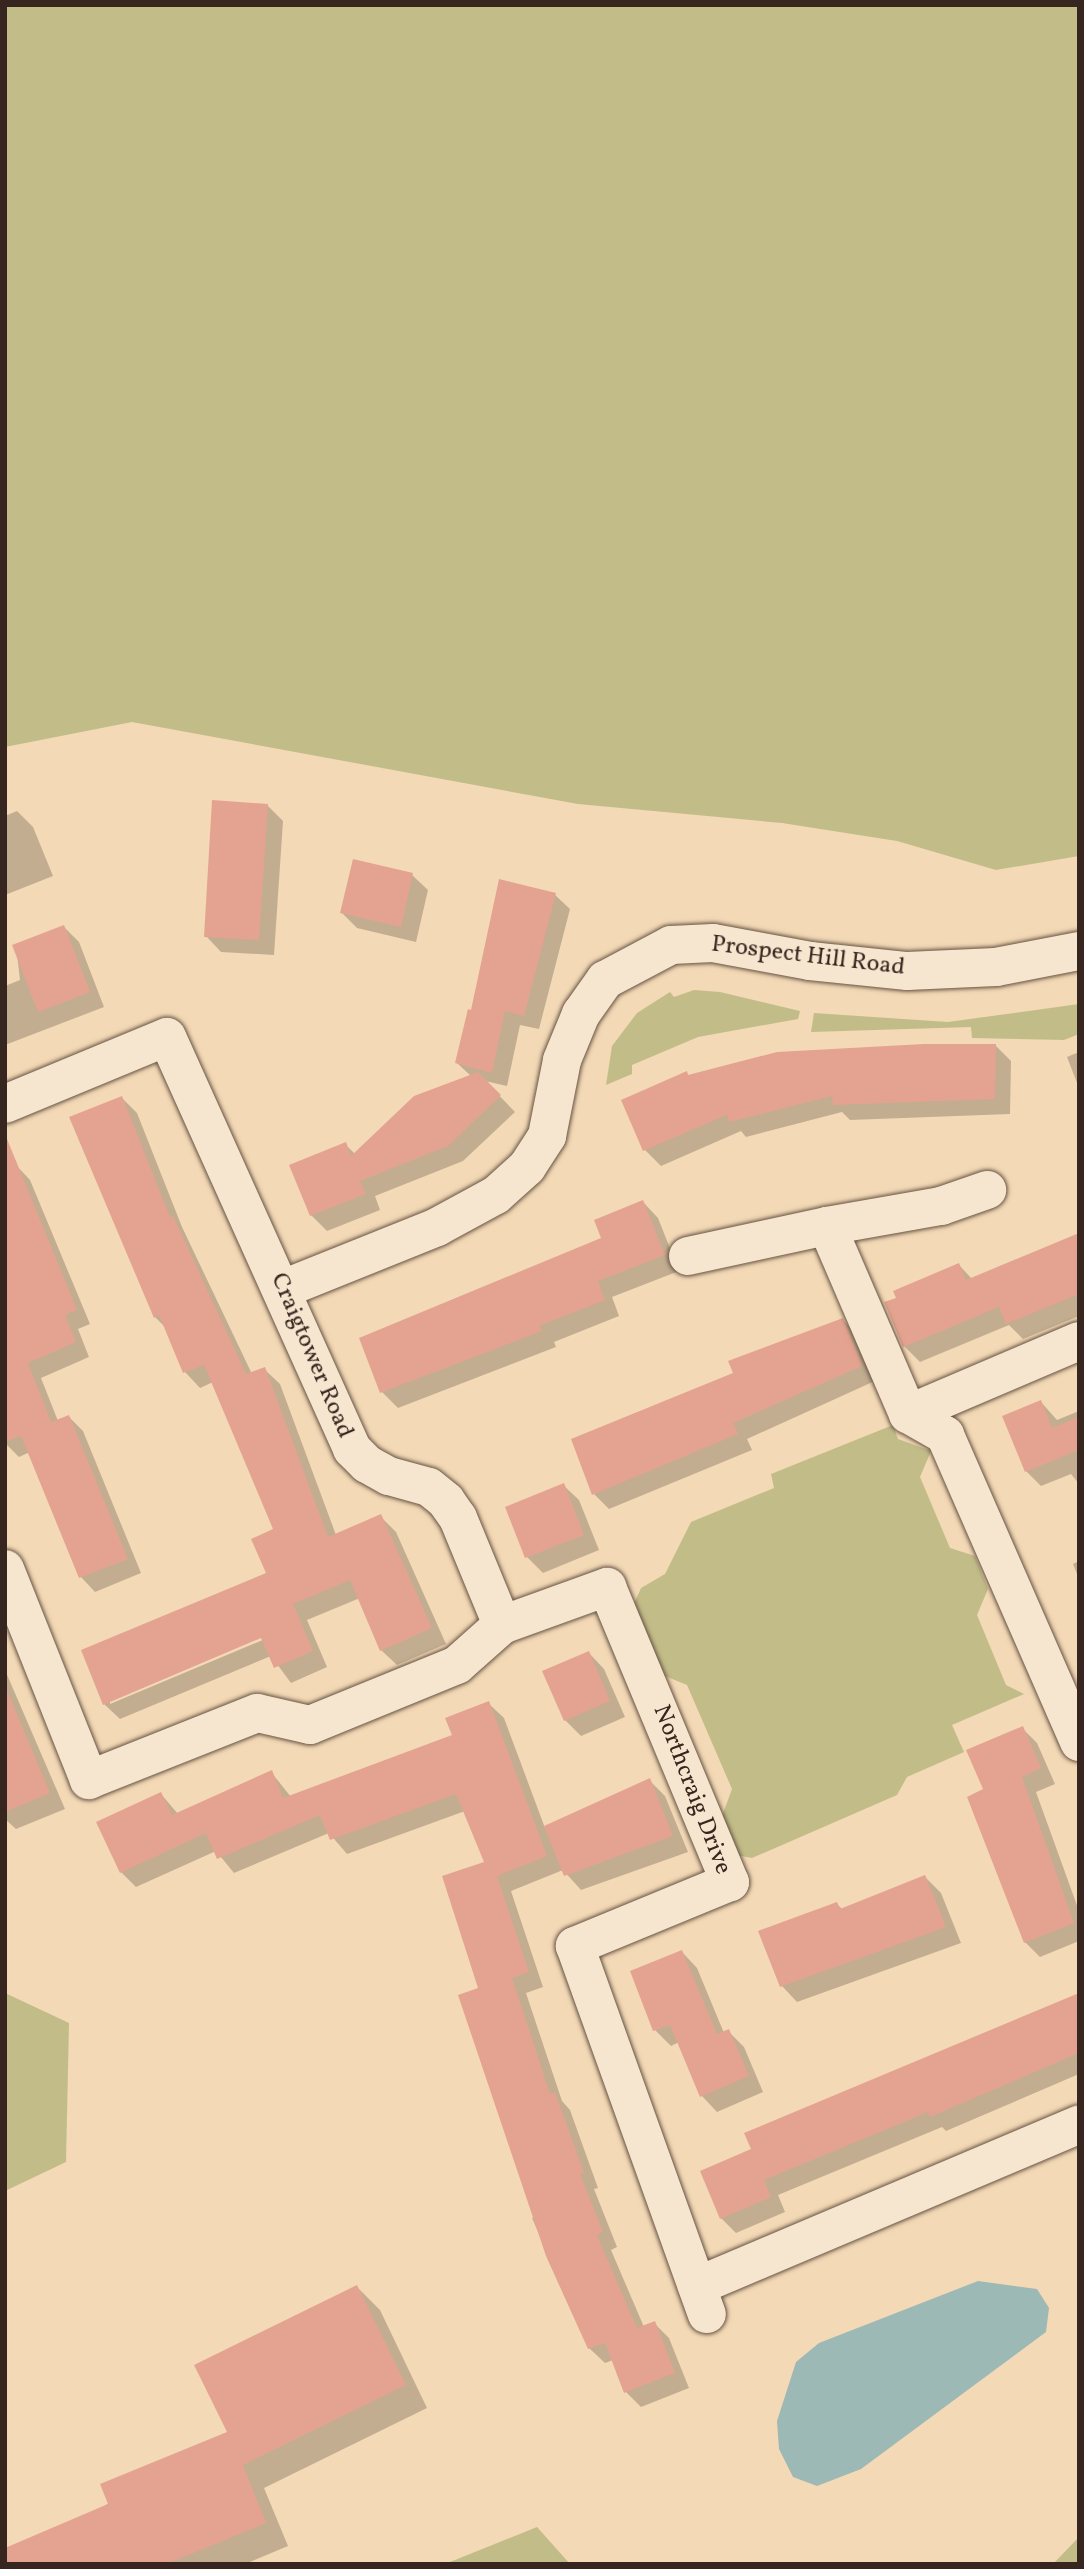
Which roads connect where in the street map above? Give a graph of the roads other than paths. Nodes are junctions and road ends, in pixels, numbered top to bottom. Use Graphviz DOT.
graph roads {
  1 [pos="1079,951"];
  2 [pos="5,1104"];
  3 [pos="987,1190"];
  4 [pos="827,1226"];
  5 [pos="688,1256"];
  6 [pos="283,1289"];
  7 [pos="1079,1341"];
  8 [pos="908,1414"];
  9 [pos="5,1569"];
  10 [pos="502,1625"];
  11 [pos="1079,1742"];
  12 [pos="1079,2125"];
  1 -- 6 [label="street, Prospect Hill Road"];
  2 -- 6 [label="street, Craigtower Road"];
  3 -- 4 [label="street"];
  4 -- 5 [label="street"];
  4 -- 8 [label="street"];
  6 -- 10 [label="street, Craigtower Road"];
  7 -- 8 [label="street"];
  8 -- 11 [label="street"];
  9 -- 10 [label="street"];
  10 -- 12 [label="street, Northcraig Drive"];
}
